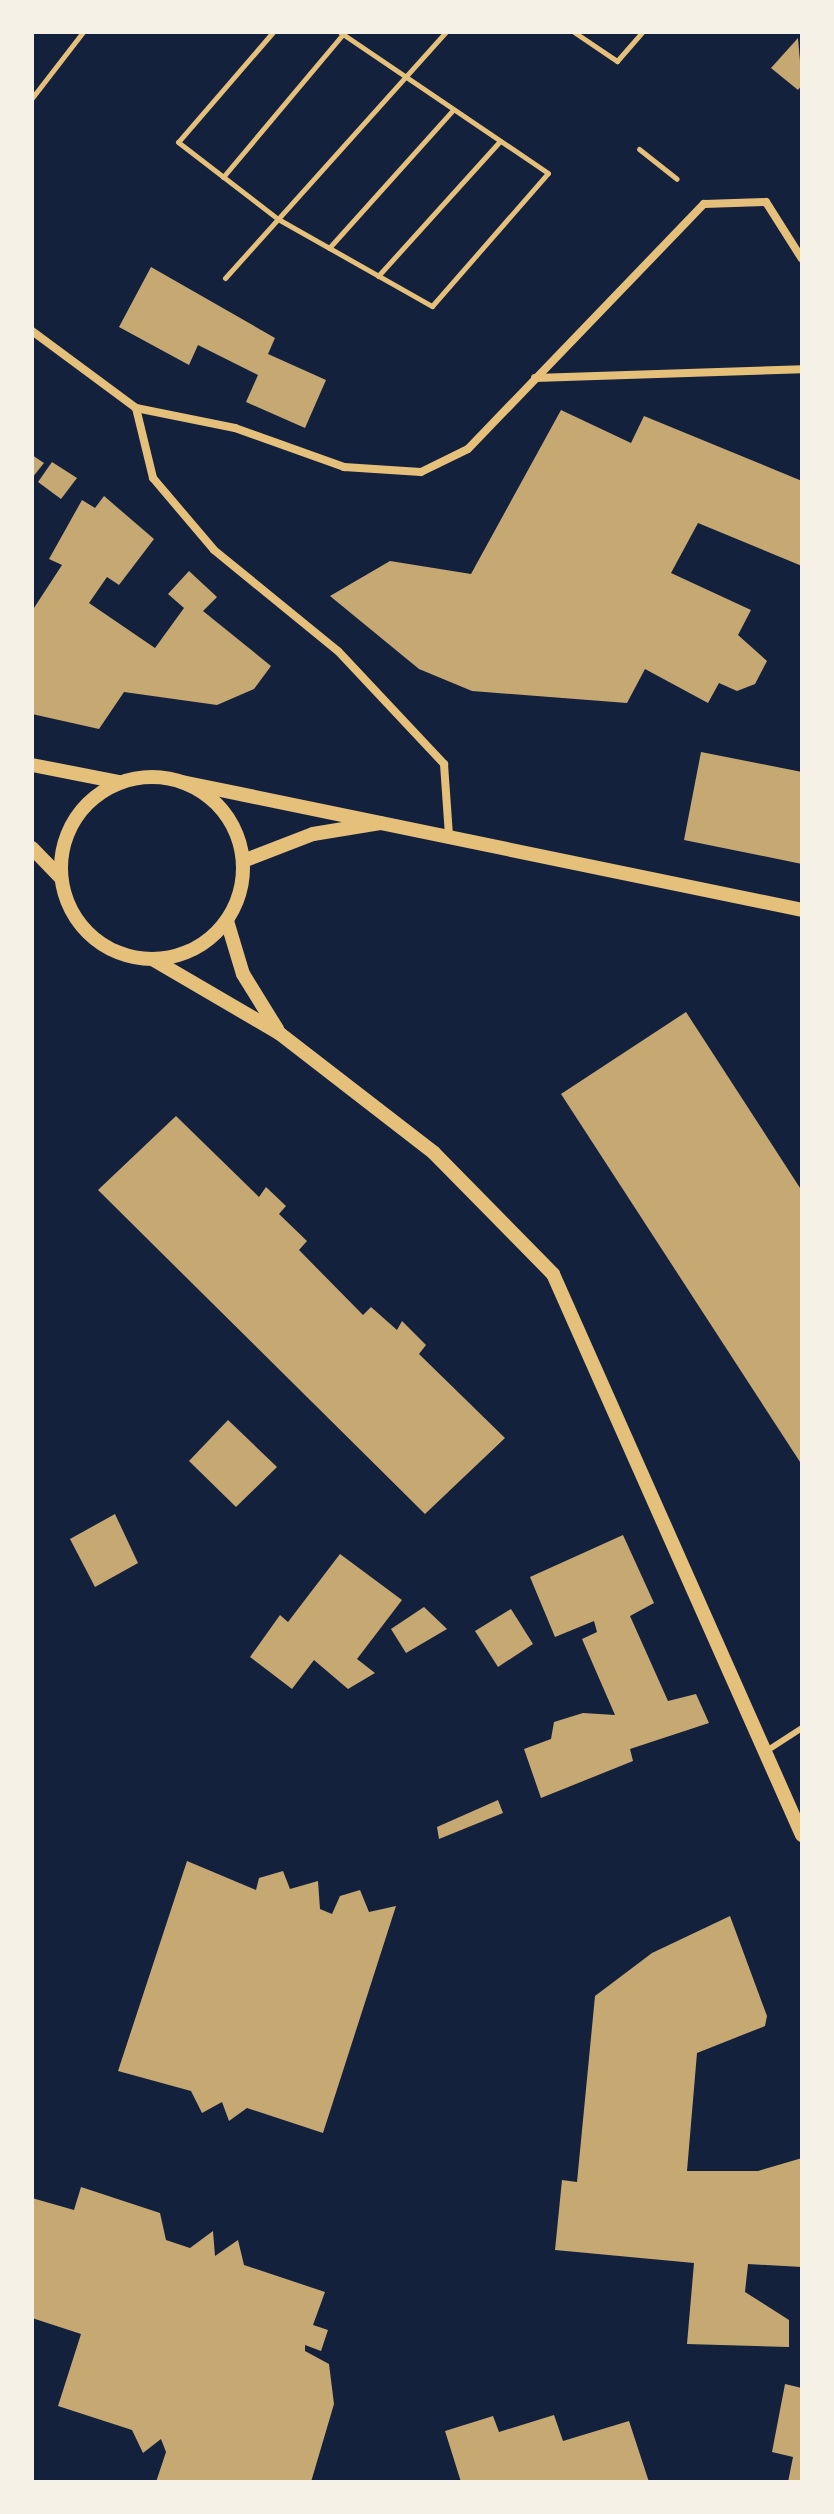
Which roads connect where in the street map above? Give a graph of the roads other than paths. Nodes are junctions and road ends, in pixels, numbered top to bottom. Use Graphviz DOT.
graph roads {
  1 [pos="802,259"];
  2 [pos="32,331"];
  3 [pos="802,369"];
  4 [pos="535,378"];
  5 [pos="136,408"];
  6 [pos="32,765"];
  7 [pos="119,782"];
  8 [pos="182,782"];
  9 [pos="388,821"];
  10 [pos="449,836"];
  11 [pos="32,848"];
  12 [pos="243,861"];
  13 [pos="61,878"];
  14 [pos="802,910"];
  15 [pos="227,921"];
  16 [pos="154,960"];
  17 [pos="279,1033"];
  18 [pos="802,1728"];
  19 [pos="768,1750"];
  20 [pos="802,1835"];
  1 -- 4 [label="street"];
  2 -- 5 [label="street"];
  3 -- 4 [label="street"];
  4 -- 5 [label="street"];
  5 -- 10 [label="street"];
  6 -- 7 [label="street"];
  7 -- 8 [label="street"];
  7 -- 13 [label="street"];
  8 -- 9 [label="street"];
  8 -- 12 [label="street"];
  9 -- 10 [label="street"];
  9 -- 12 [label="street"];
  10 -- 14 [label="street"];
  11 -- 13 [label="street"];
  12 -- 15 [label="street"];
  13 -- 16 [label="street"];
  15 -- 16 [label="street"];
  15 -- 17 [label="street"];
  16 -- 17 [label="street"];
  17 -- 19 [label="street"];
  18 -- 19 [label="lane"];
  19 -- 20 [label="street"];
}
